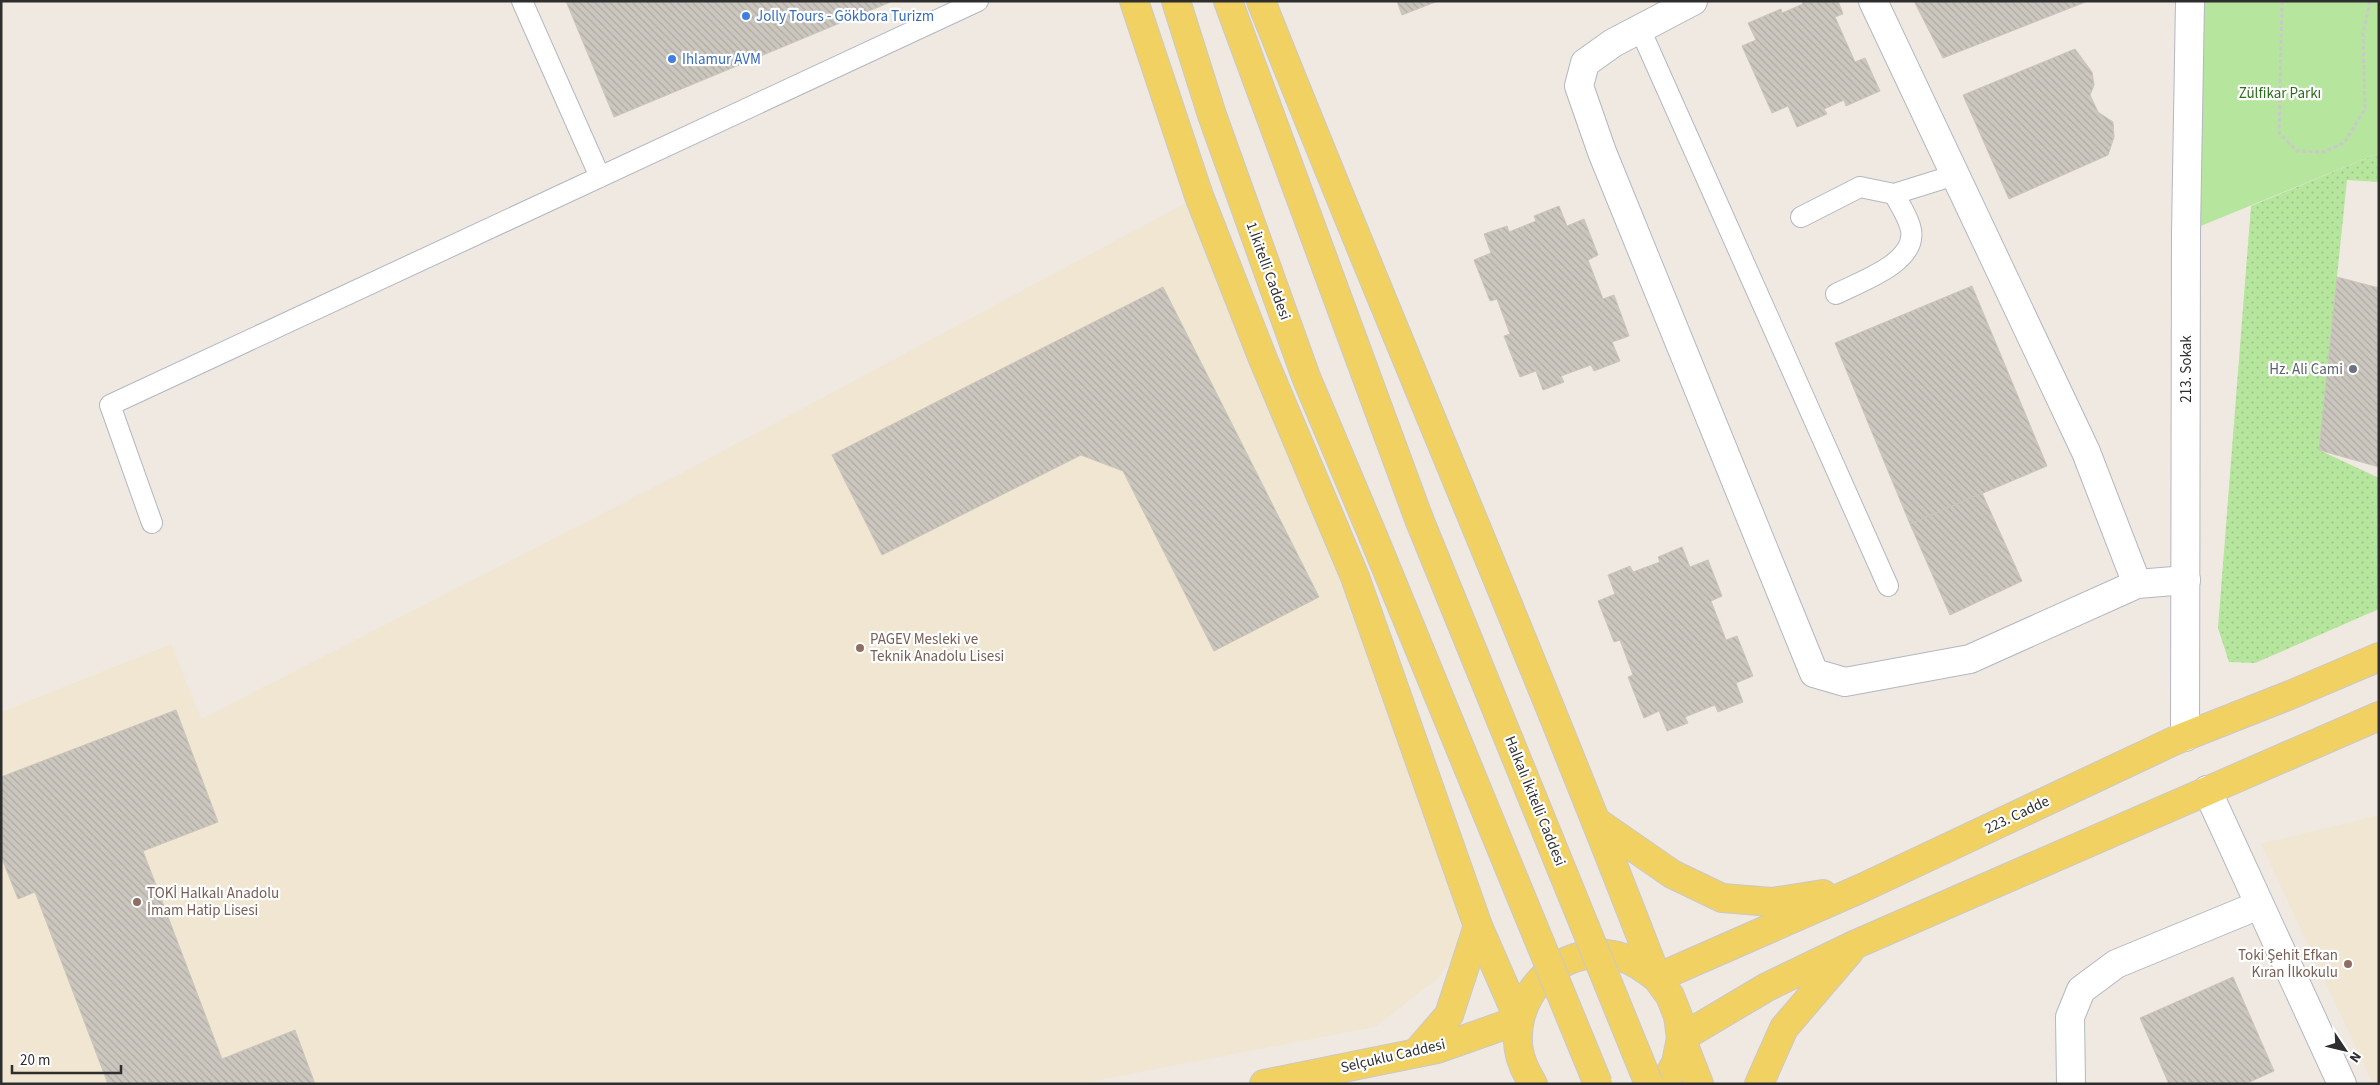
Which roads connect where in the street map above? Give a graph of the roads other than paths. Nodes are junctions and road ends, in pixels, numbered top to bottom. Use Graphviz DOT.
graph roads {
  1 [pos="522,1"];
  2 [pos="978,1"];
  3 [pos="1134,1"];
  4 [pos="1176,1"];
  5 [pos="1228,1"];
  6 [pos="1260,1"];
  7 [pos="1694,1"];
  8 [pos="1873,1"];
  9 [pos="2190,1"];
  10 [pos="1640,29"];
  11 [pos="1258,80"];
  12 [pos="1955,175"];
  13 [pos="600,177"];
  14 [pos="1894,194"];
  15 [pos="1801,217"];
  16 [pos="1347,218"];
  17 [pos="1836,294"];
  18 [pos="152,523"];
  19 [pos="2186,580"];
  20 [pos="2137,584"];
  21 [pos="1888,586"];
  22 [pos="2379,657"];
  23 [pos="2379,716"];
  24 [pos="2185,737"];
  25 [pos="2207,790"];
  26 [pos="1597,822"];
  27 [pos="1862,888"];
  28 [pos="2259,905"];
  29 [pos="1478,926"];
  30 [pos="1854,945"];
  31 [pos="1657,978"];
  32 [pos="1519,1020"];
  33 [pos="1680,1038"];
  34 [pos="1416,1053"];
  35 [pos="1264,1084"];
  36 [pos="1533,1084"];
  37 [pos="1598,1084"];
  38 [pos="1649,1084"];
  39 [pos="1664,1084"];
  40 [pos="1698,1084"];
  41 [pos="1759,1084"];
  42 [pos="2071,1084"];
  43 [pos="2342,1084"];
  1 -- 13 [label="lane"];
  2 -- 13 [label="lane"];
  3 -- 29 [label="main road"];
  4 -- 37 [label="main road, 1.İkitelli Caddesi, bridge"];
  5 -- 11 [label="main road"];
  6 -- 16 [label="main road"];
  7 -- 10 [label="street"];
  8 -- 12 [label="street"];
  9 -- 19 [label="street, 213. Sokak"];
  10 -- 20 [label="street"];
  10 -- 21 [label="lane"];
  11 -- 16 [label="main road"];
  11 -- 38 [label="main road, Halkalı İkitelli Caddesi, bridge"];
  12 -- 14 [label="lane"];
  12 -- 20 [label="street"];
  13 -- 18 [label="lane"];
  14 -- 15 [label="lane"];
  14 -- 17 [label="lane"];
  16 -- 26 [label="main road"];
  19 -- 20 [label="street"];
  19 -- 24 [label="street, 213. Sokak"];
  22 -- 24 [label="main road, 223. Cadde"];
  23 -- 25 [label="main road"];
  24 -- 27 [label="main road, 223. Cadde"];
  25 -- 28 [label="street"];
  25 -- 30 [label="main road"];
  26 -- 27 [label="main road"];
  26 -- 31 [label="main road"];
  27 -- 31 [label="main road, 223. Cadde"];
  28 -- 42 [label="street"];
  28 -- 43 [label="street"];
  29 -- 32 [label="main road"];
  29 -- 34 [label="main road"];
  30 -- 33 [label="main road"];
  30 -- 41 [label="main road"];
  31 -- 32 [label="main road"];
  31 -- 33 [label="main road"];
  32 -- 34 [label="main road, Selçuklu Caddesi"];
  32 -- 36 [label="main road"];
  33 -- 39 [label="main road"];
  33 -- 40 [label="main road"];
  34 -- 35 [label="main road, Selçuklu Caddesi"];
}
